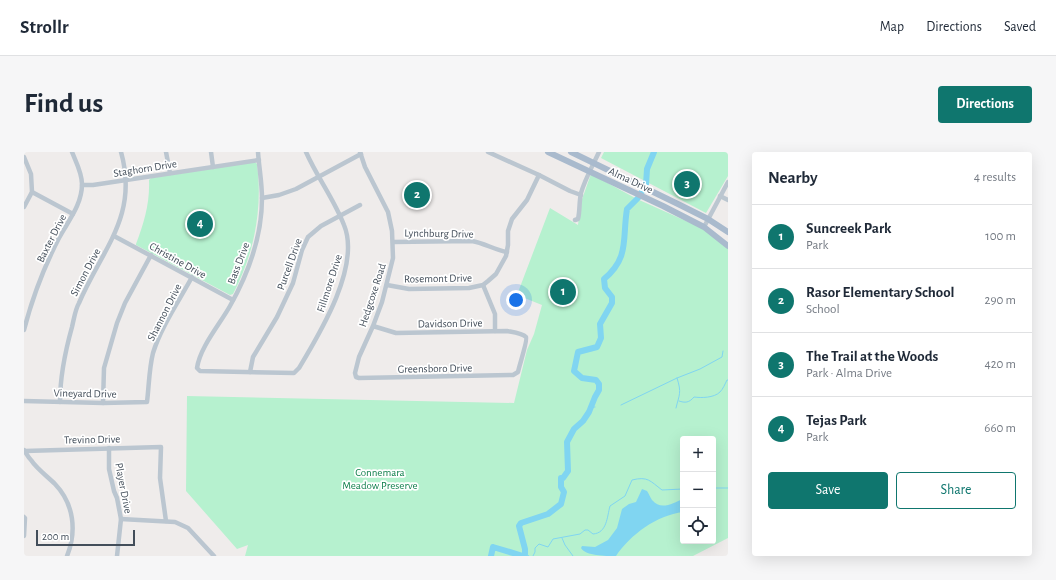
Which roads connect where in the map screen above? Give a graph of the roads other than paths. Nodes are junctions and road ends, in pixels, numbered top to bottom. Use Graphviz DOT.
graph roads {
  1 [pos="72,152"];
  2 [pos="121,152"];
  3 [pos="166,152"];
  4 [pos="211,152"];
  5 [pos="258,152"];
  6 [pos="306,152"];
  7 [pos="488,152"];
  8 [pos="548,152"];
  9 [pos="571,152"];
  10 [pos="599,152"];
  11 [pos="361,153"];
  12 [pos="24,157"];
  13 [pos="259,160"];
  14 [pos="594,163"];
  15 [pos="213,167"];
  16 [pos="590,171"];
  17 [pos="170,173"];
  18 [pos="539,175"];
  19 [pos="318,176"];
  20 [pos="126,180"];
  21 [pos="728,182"];
  22 [pos="82,185"];
  23 [pos="32,192"];
  24 [pos="581,195"];
  25 [pos="720,196"];
  26 [pos="262,198"];
  27 [pos="728,200"];
  28 [pos="360,205"];
  29 [pos="24,207"];
  30 [pos="73,214"];
  31 [pos="340,216"];
  32 [pos="708,219"];
  33 [pos="575,220"];
  34 [pos="704,227"];
  35 [pos="728,232"];
  36 [pos="114,236"];
  37 [pos="393,242"];
  38 [pos="728,246"];
  39 [pos="507,252"];
  40 [pos="151,255"];
  41 [pos="192,277"];
  42 [pos="387,285"];
  43 [pos="483,285"];
  44 [pos="233,300"];
  45 [pos="373,326"];
  46 [pos="24,330"];
  47 [pos="495,331"];
  48 [pos="250,372"];
  49 [pos="516,374"];
  50 [pos="355,376"];
  51 [pos="24,401"];
  52 [pos="60,402"];
  53 [pos="147,402"];
  54 [pos="103,403"];
  55 [pos="109,448"];
  56 [pos="24,450"];
  57 [pos="24,517"];
  58 [pos="121,519"];
  59 [pos="166,521"];
  60 [pos="24,536"];
  61 [pos="67,556"];
  62 [pos="117,556"];
  63 [pos="214,556"];
  1 -- 22 [label="street"];
  2 -- 20 [label="street, Simon Drive"];
  3 -- 17 [label="street"];
  4 -- 15 [label="street"];
  5 -- 13 [label="street, Bass Drive"];
  6 -- 19 [label="street, Fillmore Drive"];
  7 -- 18 [label="street"];
  8 -- 16 [label="main road, Alma Drive"];
  9 -- 14 [label="main road, Alma Drive"];
  10 -- 14 [label="street"];
  11 -- 19 [label="street"];
  11 -- 37 [label="street, Hedgcoxe Road"];
  12 -- 23 [label="street"];
  13 -- 15 [label="street, Staghorn Drive"];
  13 -- 26 [label="street, Bass Drive"];
  14 -- 16 [label="street"];
  14 -- 32 [label="main road, Alma Drive"];
  15 -- 17 [label="street, Staghorn Drive"];
  16 -- 24 [label="street"];
  16 -- 34 [label="main road, Alma Drive"];
  17 -- 20 [label="street, Staghorn Drive"];
  18 -- 24 [label="street"];
  18 -- 39 [label="street, Rosemont Drive"];
  19 -- 26 [label="street"];
  19 -- 31 [label="street, Fillmore Drive"];
  20 -- 22 [label="street, Staghorn Drive"];
  20 -- 36 [label="street, Simon Drive"];
  21 -- 25 [label="street"];
  22 -- 30 [label="street, Baxter Drive"];
  23 -- 29 [label="street"];
  23 -- 30 [label="street"];
  24 -- 33 [label="street"];
  25 -- 27 [label="street"];
  25 -- 32 [label="street"];
  26 -- 44 [label="street, Bass Drive"];
  28 -- 31 [label="street, Purcell Drive"];
  30 -- 46 [label="street, Baxter Drive"];
  31 -- 48 [label="street, Purcell Drive"];
  31 -- 48 [label="street, Fillmore Drive"];
  32 -- 34 [label="street"];
  32 -- 35 [label="main road, Alma Drive"];
  34 -- 38 [label="main road, Alma Drive"];
  36 -- 40 [label="street, Christine Drive"];
  36 -- 52 [label="street, Simon Drive"];
  37 -- 39 [label="street, Lynchburg Drive"];
  37 -- 42 [label="street, Hedgcoxe Road"];
  39 -- 43 [label="street, Rosemont Drive"];
  40 -- 41 [label="street, Christine Drive"];
  40 -- 54 [label="street"];
  41 -- 44 [label="street, Christine Drive"];
  41 -- 53 [label="street, Shannon Drive"];
  42 -- 43 [label="street, Rosemont Drive"];
  42 -- 45 [label="street, Hedgcoxe Road"];
  43 -- 47 [label="street"];
  44 -- 48 [label="street, Bass Drive"];
  45 -- 47 [label="street, Davidson Drive"];
  45 -- 50 [label="street, Hedgcoxe Road"];
  47 -- 49 [label="street, Davidson Drive"];
  49 -- 50 [label="street, Greensboro Drive"];
  51 -- 52 [label="street, Vineyard Drive"];
  52 -- 54 [label="street, Vineyard Drive"];
  53 -- 54 [label="street, Vineyard Drive"];
  55 -- 56 [label="street, Trevino Drive"];
  55 -- 58 [label="street, Player Drive"];
  55 -- 59 [label="street, Trevino Drive"];
  56 -- 61 [label="street"];
  57 -- 60 [label="street"];
  58 -- 59 [label="street"];
  58 -- 62 [label="street, Player Drive"];
  59 -- 63 [label="street"];
}
